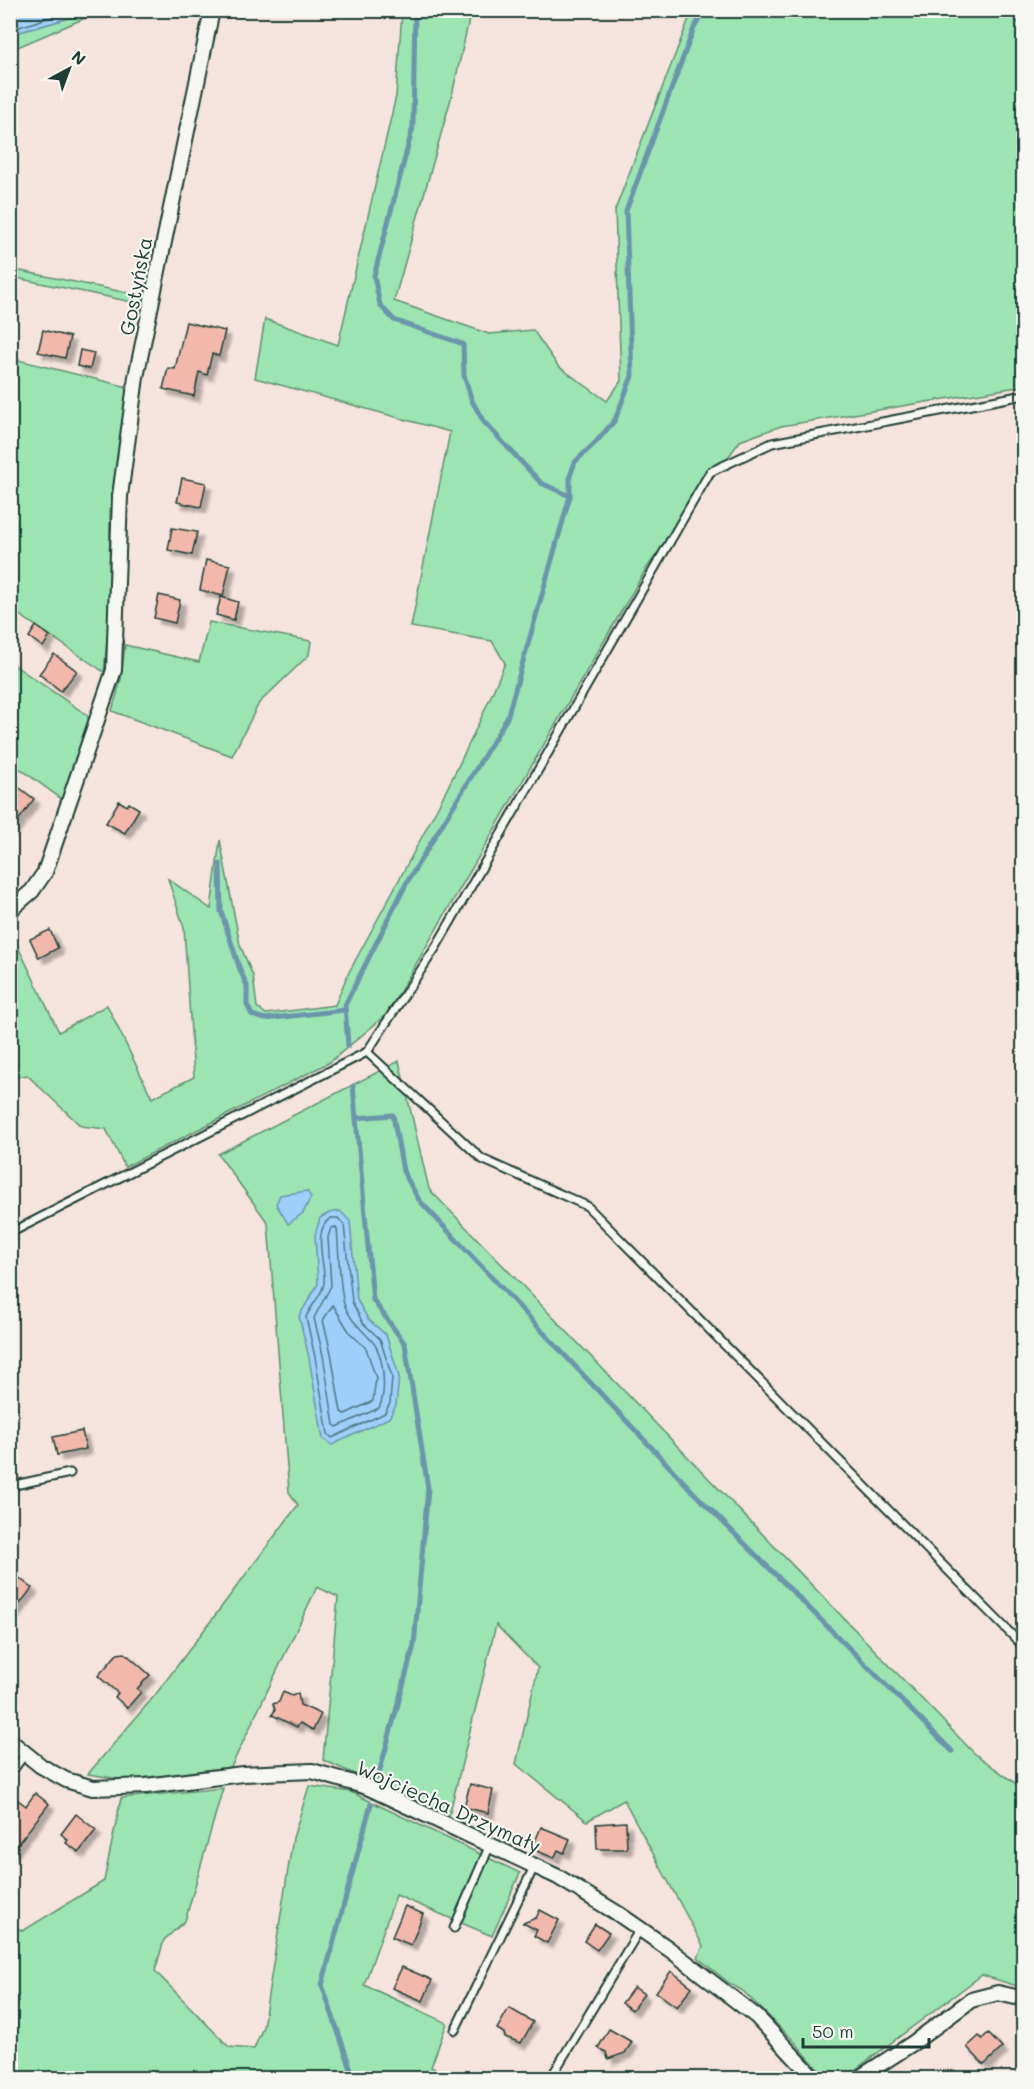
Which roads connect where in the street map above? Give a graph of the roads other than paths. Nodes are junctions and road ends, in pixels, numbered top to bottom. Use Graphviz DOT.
graph roads {
  1 [pos="212,10"];
  2 [pos="1023,395"];
  3 [pos="10,910"];
  4 [pos="367,1052"];
  5 [pos="10,1233"];
  6 [pos="70,1473"];
  7 [pos="10,1486"];
  8 [pos="1023,1647"];
  9 [pos="10,1741"];
  10 [pos="26,1754"];
  11 [pos="10,1774"];
  12 [pos="490,1845"];
  13 [pos="535,1865"];
  14 [pos="454,1928"];
  15 [pos="640,1929"];
  16 [pos="1023,1999"];
  17 [pos="455,2030"];
  18 [pos="553,2074"];
  19 [pos="814,2079"];
  20 [pos="859,2079"];
  1 -- 3 [label="street, Gostyńska"];
  2 -- 4 [label="lane"];
  4 -- 5 [label="lane"];
  4 -- 8 [label="lane"];
  6 -- 7 [label="lane"];
  9 -- 10 [label="street, Wojciecha Drzymały"];
  10 -- 11 [label="lane"];
  10 -- 12 [label="street, Wojciecha Drzymały"];
  12 -- 13 [label="street, Wojciecha Drzymały"];
  12 -- 14 [label="lane"];
  13 -- 15 [label="street, Wojciecha Drzymały"];
  13 -- 17 [label="lane"];
  15 -- 18 [label="lane"];
  15 -- 19 [label="street, Wojciecha Drzymały"];
  16 -- 20 [label="street"];
}
